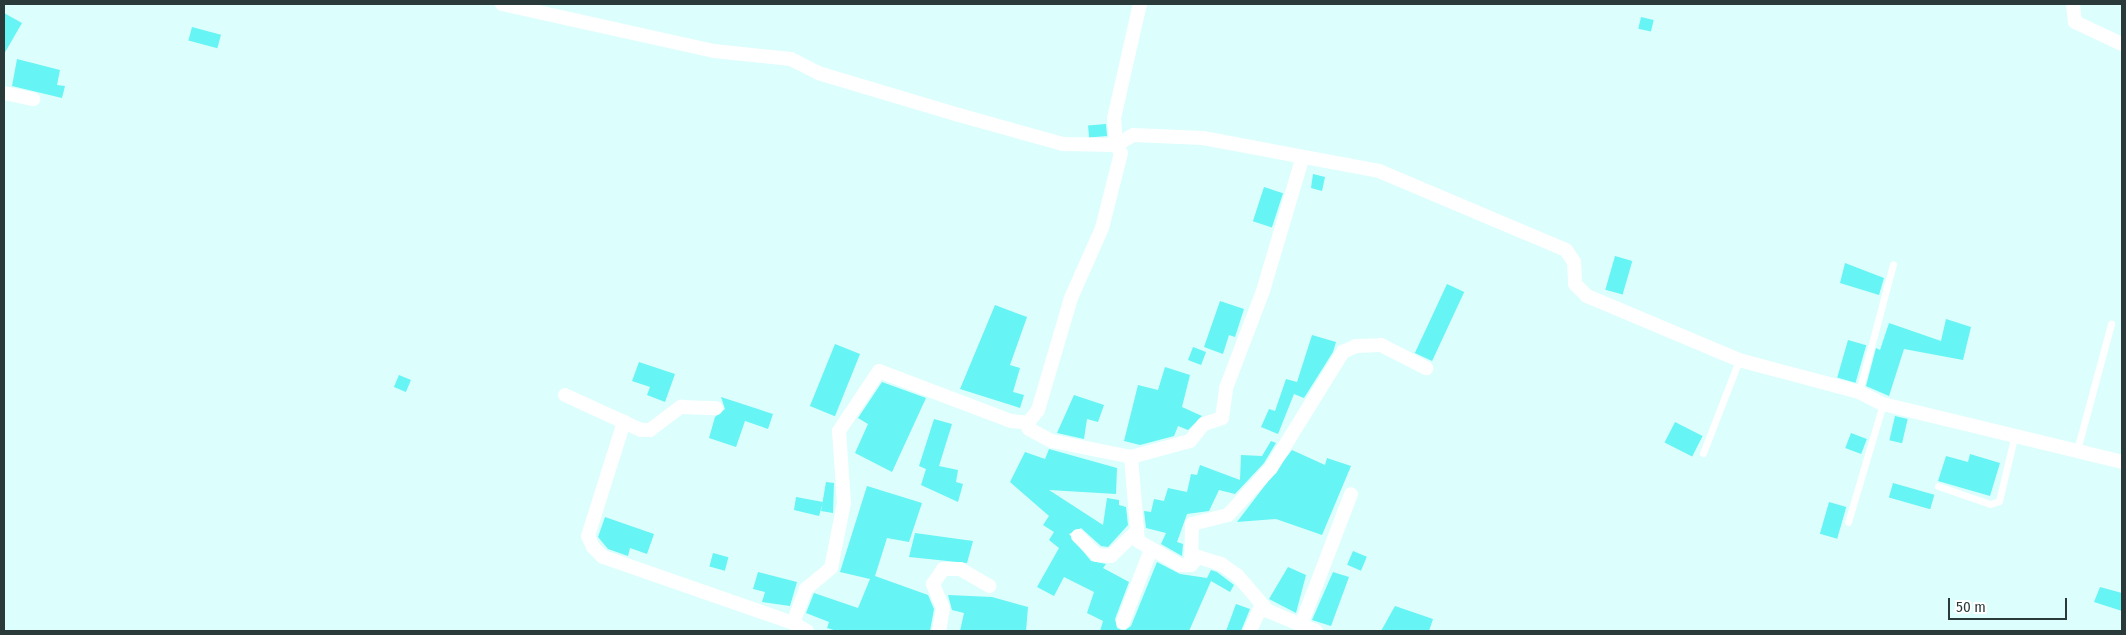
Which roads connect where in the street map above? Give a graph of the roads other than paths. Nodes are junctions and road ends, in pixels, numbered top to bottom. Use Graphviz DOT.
graph roads {
  1 [pos="502,4"];
  2 [pos="1140,4"];
  3 [pos="2073,4"];
  4 [pos="2122,44"];
  5 [pos="4,93"];
  6 [pos="33,99"];
  7 [pos="1116,145"];
  8 [pos="1302,159"];
  9 [pos="1893,264"];
  10 [pos="2111,324"];
  11 [pos="1739,360"];
  12 [pos="1426,368"];
  13 [pos="1859,392"];
  14 [pos="565,395"];
  15 [pos="1884,404"];
  16 [pos="716,408"];
  17 [pos="624,422"];
  18 [pos="1028,423"];
  19 [pos="2014,438"];
  20 [pos="2077,450"];
  21 [pos="1703,453"];
  22 [pos="1131,457"];
  23 [pos="2122,462"];
  24 [pos="1938,486"];
  25 [pos="1351,494"];
  26 [pos="1848,522"];
  27 [pos="1134,534"];
  28 [pos="1078,536"];
  29 [pos="1150,552"];
  30 [pos="1191,565"];
  31 [pos="990,586"];
  32 [pos="1261,606"];
  33 [pos="1123,622"];
  34 [pos="793,623"];
  35 [pos="1301,625"];
  36 [pos="807,631"];
  37 [pos="939,631"];
  38 [pos="1250,631"];
  39 [pos="1316,631"];
  1 -- 7 [label="street"];
  2 -- 7 [label="street"];
  3 -- 4 [label="street"];
  5 -- 6 [label="street"];
  7 -- 8 [label="street"];
  7 -- 18 [label="street"];
  8 -- 11 [label="street"];
  8 -- 22 [label="street"];
  9 -- 13 [label="lane"];
  10 -- 20 [label="lane"];
  11 -- 13 [label="street"];
  11 -- 21 [label="lane"];
  12 -- 30 [label="street"];
  13 -- 15 [label="street"];
  14 -- 17 [label="street"];
  15 -- 19 [label="street"];
  15 -- 26 [label="lane"];
  16 -- 17 [label="street"];
  17 -- 34 [label="street"];
  18 -- 22 [label="street"];
  18 -- 34 [label="street"];
  19 -- 20 [label="street"];
  19 -- 24 [label="lane"];
  20 -- 23 [label="street"];
  22 -- 27 [label="street"];
  25 -- 35 [label="street"];
  27 -- 28 [label="street"];
  27 -- 29 [label="street"];
  29 -- 30 [label="street"];
  29 -- 33 [label="street"];
  30 -- 32 [label="street"];
  31 -- 37 [label="street"];
  32 -- 35 [label="street"];
  32 -- 38 [label="street"];
  34 -- 36 [label="street"];
  35 -- 39 [label="street"];
}
